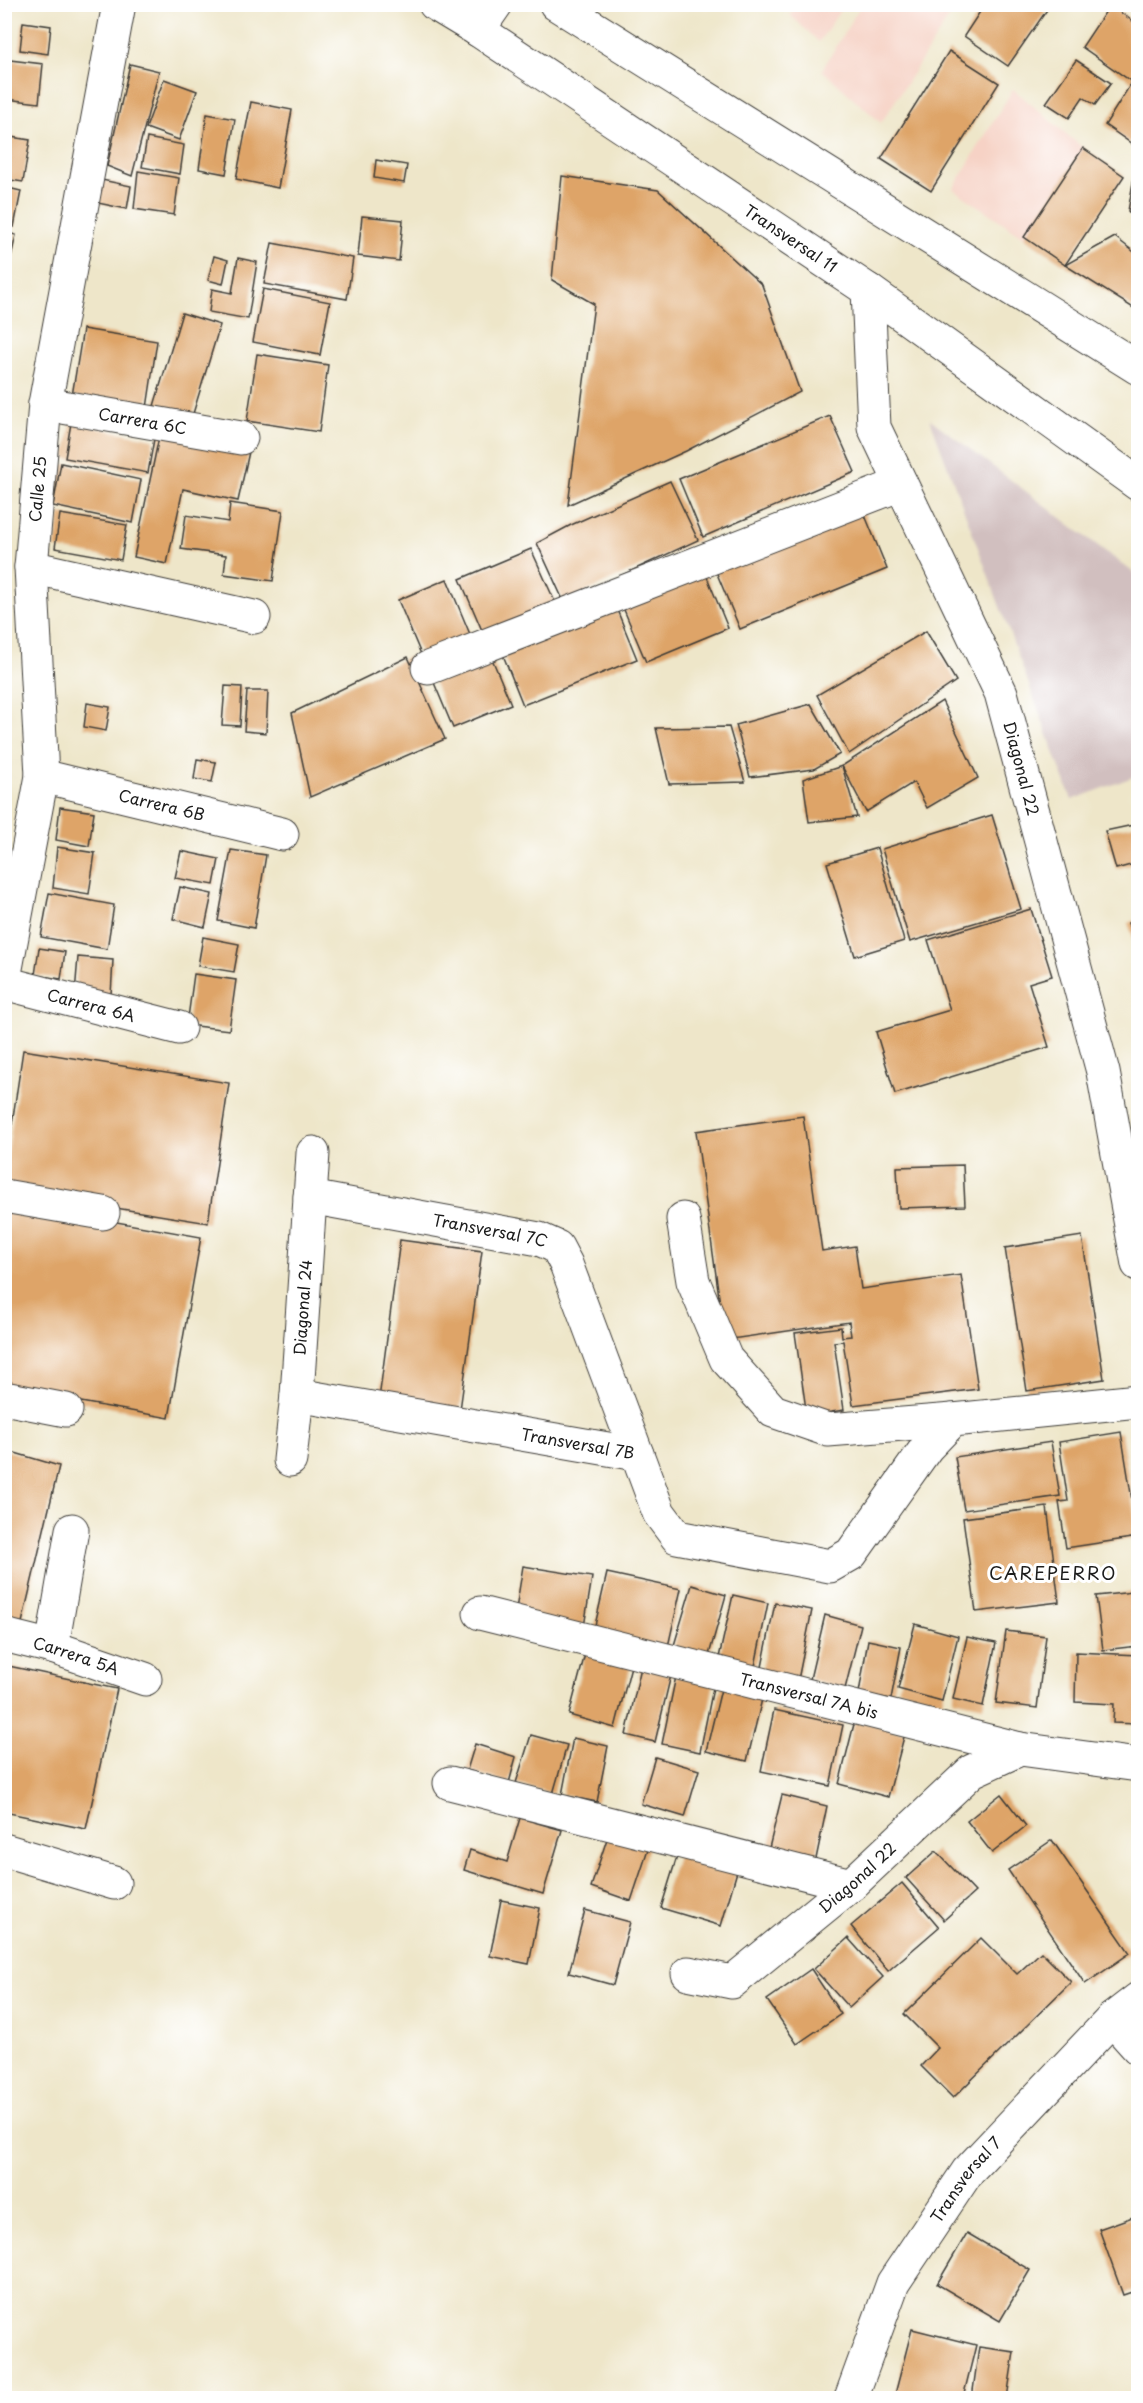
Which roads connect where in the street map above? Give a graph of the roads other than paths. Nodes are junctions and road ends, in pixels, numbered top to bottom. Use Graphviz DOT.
graph roads {
  1 [pos="119,4"];
  2 [pos="435,4"];
  3 [pos="556,4"];
  4 [pos="487,17"];
  5 [pos="868,290"];
  6 [pos="1138,368"];
  7 [pos="45,404"];
  8 [pos="241,438"];
  9 [pos="901,484"];
  10 [pos="1138,484"];
  11 [pos="31,567"];
  12 [pos="254,617"];
  13 [pos="428,668"];
  14 [pos="42,776"];
  15 [pos="282,834"];
  16 [pos="4,981"];
  17 [pos="179,1028"];
  18 [pos="313,1154"];
  19 [pos="4,1196"];
  20 [pos="310,1197"];
  21 [pos="103,1213"];
  22 [pos="683,1219"];
  23 [pos="1138,1264"];
  24 [pos="297,1395"];
  25 [pos="4,1398"];
  26 [pos="1138,1401"];
  27 [pos="66,1410"];
  28 [pos="953,1420"];
  29 [pos="637,1454"];
  30 [pos="290,1460"];
  31 [pos="72,1530"];
  32 [pos="480,1613"];
  33 [pos="4,1635"];
  34 [pos="52,1647"];
  35 [pos="145,1679"];
  36 [pos="1020,1749"];
  37 [pos="1138,1765"];
  38 [pos="450,1783"];
  39 [pos="4,1850"];
  40 [pos="114,1883"];
  41 [pos="851,1885"];
  42 [pos="688,1973"];
  43 [pos="1138,1999"];
  44 [pos="1112,2019"];
  45 [pos="1138,2048"];
  46 [pos="850,2398"];
  1 -- 7 [label="street, Calle 25"];
  2 -- 4 [label="street, Transversal 11"];
  3 -- 6 [label="street"];
  4 -- 5 [label="street, Transversal 11"];
  5 -- 9 [label="street, Diagonal 22"];
  5 -- 10 [label="street, Transversal 11"];
  7 -- 8 [label="street, Carrera 6C"];
  7 -- 11 [label="street, Calle 25"];
  9 -- 13 [label="street"];
  9 -- 23 [label="street, Diagonal 22"];
  11 -- 12 [label="street"];
  11 -- 14 [label="street, Calle 25"];
  14 -- 15 [label="street, Carrera 6B"];
  14 -- 16 [label="street, Calle 25"];
  16 -- 17 [label="street, Carrera 6A"];
  18 -- 20 [label="street, Diagonal 24"];
  19 -- 21 [label="street"];
  20 -- 24 [label="street, Diagonal 24"];
  20 -- 29 [label="street, Transversal 7C"];
  22 -- 28 [label="street"];
  24 -- 29 [label="street, Transversal 7B"];
  24 -- 30 [label="street, Diagonal 24"];
  25 -- 27 [label="street"];
  26 -- 28 [label="street"];
  28 -- 29 [label="street, Transversal 7B"];
  31 -- 34 [label="street"];
  32 -- 36 [label="street, Transversal 7A bis"];
  33 -- 34 [label="street, Carrera 5A"];
  34 -- 35 [label="street, Carrera 5A"];
  36 -- 37 [label="street, Transversal 7A bis"];
  36 -- 41 [label="street, Diagonal 22"];
  38 -- 41 [label="street"];
  39 -- 40 [label="street"];
  41 -- 42 [label="street, Diagonal 22"];
  43 -- 44 [label="street, Transversal 7"];
  44 -- 45 [label="street"];
  44 -- 46 [label="street, Transversal 7"];
}
